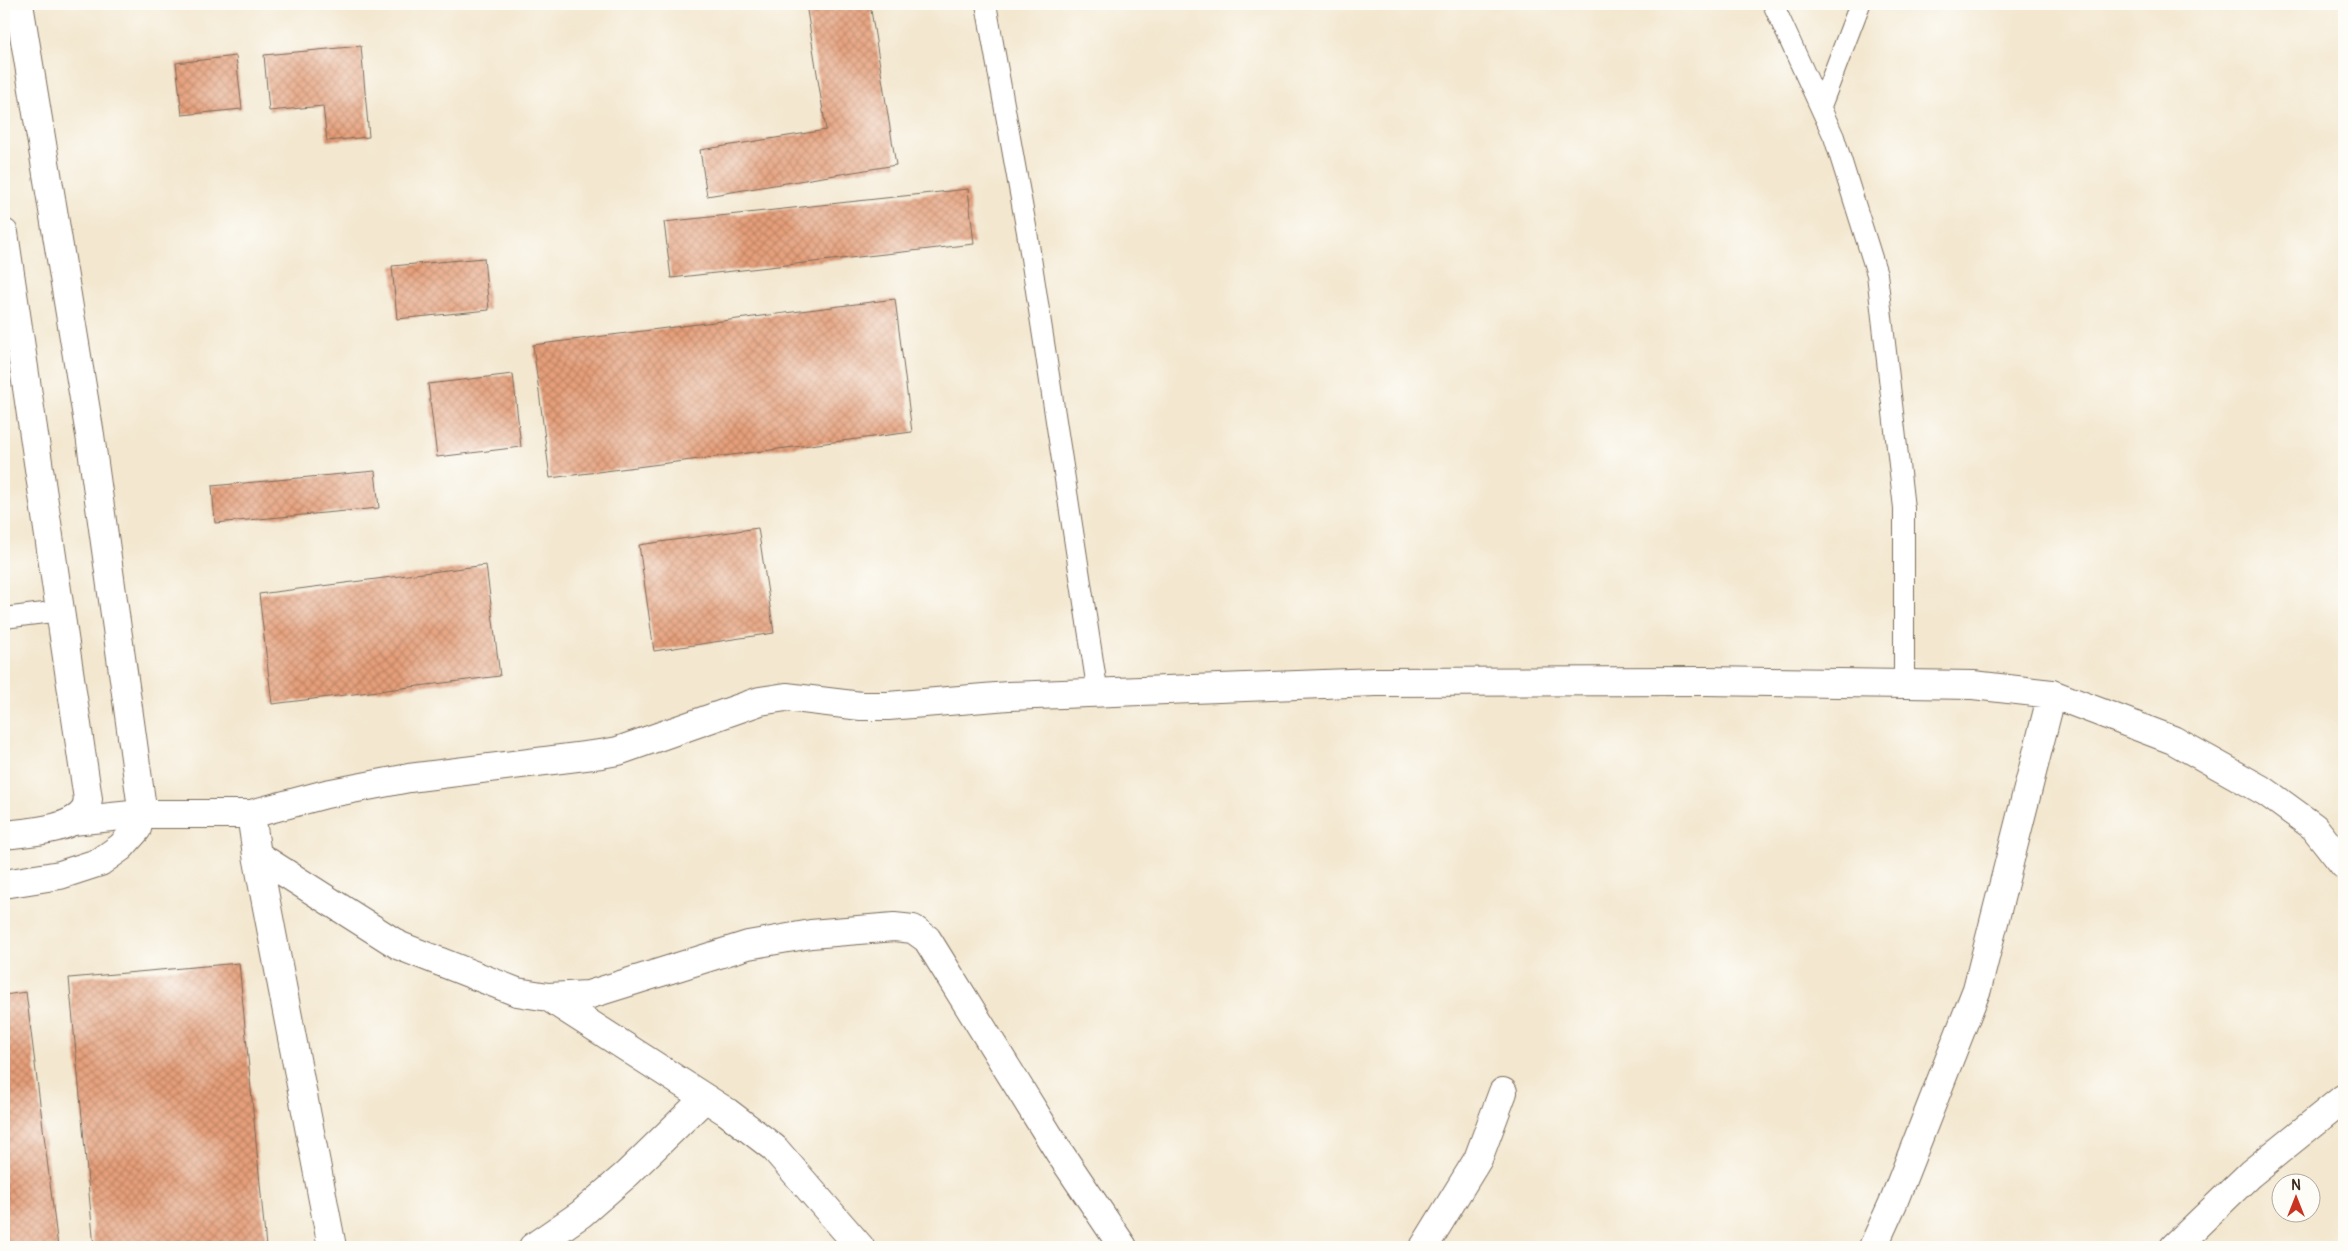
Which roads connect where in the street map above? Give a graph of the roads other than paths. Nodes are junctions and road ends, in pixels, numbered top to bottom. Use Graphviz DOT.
graph roads {
  1 [pos="19,4"];
  2 [pos="986,4"];
  3 [pos="1774,4"];
  4 [pos="1860,4"];
  5 [pos="1821,106"];
  6 [pos="4,233"];
  7 [pos="60,612"];
  8 [pos="4,618"];
  9 [pos="1904,684"];
  10 [pos="1098,694"];
  11 [pos="2052,694"];
  12 [pos="140,814"];
  13 [pos="251,814"];
  14 [pos="72,821"];
  15 [pos="4,835"];
  16 [pos="257,856"];
  17 [pos="2344,865"];
  18 [pos="4,884"];
  19 [pos="548,997"];
  20 [pos="1503,1092"];
  21 [pos="705,1098"];
  22 [pos="2344,1098"];
  23 [pos="332,1247"];
  24 [pos="533,1247"];
  25 [pos="860,1247"];
  26 [pos="1123,1247"];
  27 [pos="1424,1247"];
  28 [pos="1873,1247"];
  29 [pos="2174,1247"];
  1 -- 12 [label="street"];
  2 -- 10 [label="lane"];
  3 -- 5 [label="lane"];
  4 -- 5 [label="lane"];
  5 -- 9 [label="lane"];
  6 -- 7 [label="street"];
  7 -- 8 [label="lane"];
  7 -- 14 [label="street"];
  9 -- 10 [label="street"];
  9 -- 11 [label="street"];
  10 -- 13 [label="street"];
  11 -- 17 [label="street"];
  11 -- 28 [label="street"];
  12 -- 13 [label="street"];
  12 -- 14 [label="street"];
  12 -- 18 [label="street"];
  13 -- 16 [label="street"];
  14 -- 15 [label="street"];
  16 -- 19 [label="street"];
  16 -- 23 [label="street"];
  19 -- 21 [label="street"];
  19 -- 26 [label="street"];
  20 -- 27 [label="street"];
  21 -- 24 [label="street"];
  21 -- 25 [label="street"];
  22 -- 29 [label="street"];
}
